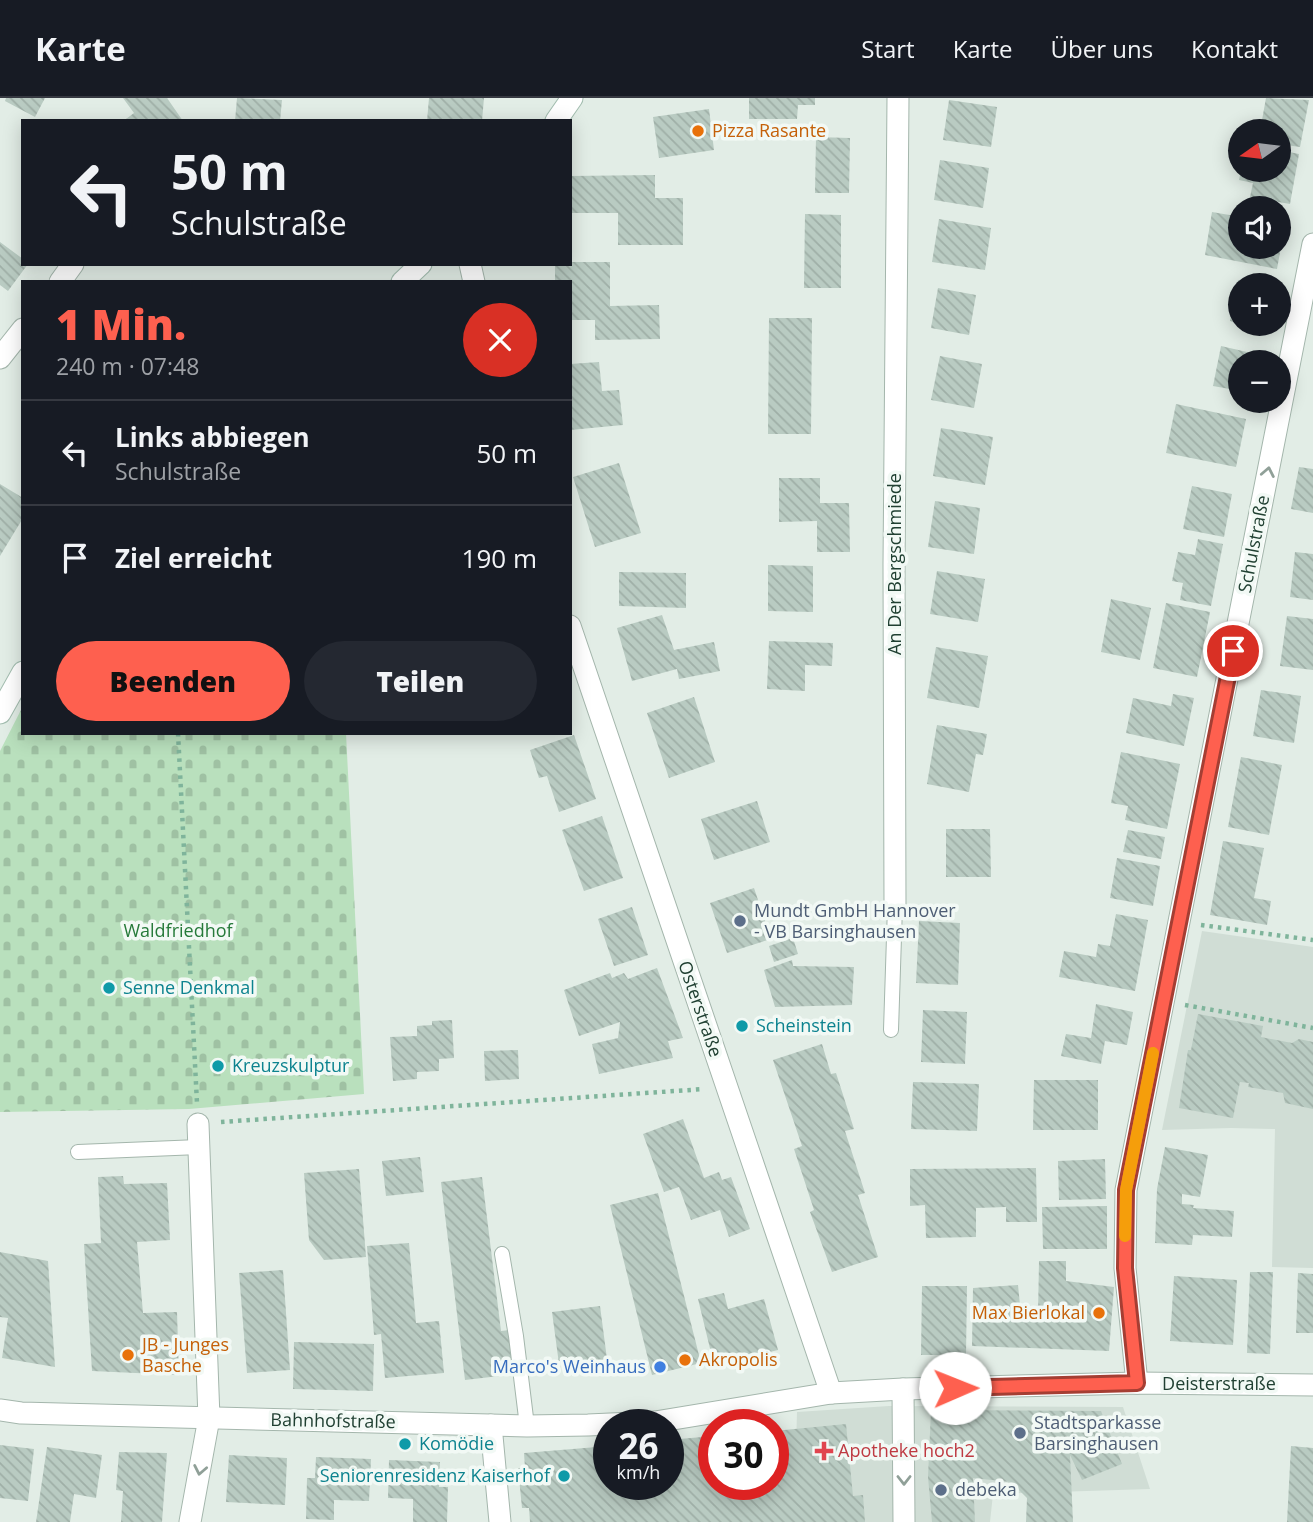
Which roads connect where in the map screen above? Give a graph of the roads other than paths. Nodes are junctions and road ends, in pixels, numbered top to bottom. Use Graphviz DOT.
graph roads {
  1 [pos="572,98"];
  2 [pos="898,98"];
  3 [pos="557,119"];
  4 [pos="1313,244"];
  5 [pos="419,266"];
  6 [pos="404,280"];
  7 [pos="21,332"];
  8 [pos="0,358"];
  9 [pos="572,632"];
  10 [pos="21,676"];
  11 [pos="0,713"];
  12 [pos="895,906"];
  13 [pos="891,1030"];
  14 [pos="198,1124"];
  15 [pos="198,1147"];
  16 [pos="78,1152"];
  17 [pos="502,1254"];
  18 [pos="1137,1383"];
  19 [pos="1313,1384"];
  20 [pos="903,1389"];
  21 [pos="831,1393"];
  22 [pos="0,1410"];
  23 [pos="209,1418"];
  24 [pos="491,1425"];
  25 [pos="527,1426"];
  26 [pos="190,1522"];
  27 [pos="500,1522"];
  28 [pos="904,1522"];
  1 -- 3 [label="street"];
  2 -- 12 [label="street, An Der Bergschmiede"];
  18 -- 4 [label="street, Schulstraße, one-way"];
  5 -- 6 [label="street"];
  7 -- 8 [label="street"];
  9 -- 21 [label="street, Osterstraße"];
  10 -- 11 [label="street"];
  12 -- 13 [label="lane, An Der Bergschmiede"];
  14 -- 15 [label="street"];
  15 -- 16 [label="lane"];
  15 -- 23 [label="street"];
  17 -- 25 [label="lane"];
  18 -- 19 [label="street, Deisterstraße"];
  18 -- 20 [label="street, Deisterstraße"];
  20 -- 21 [label="street, Deisterstraße"];
  20 -- 28 [label="street, one-way"];
  21 -- 25 [label="street, Bahnhofstraße"];
  22 -- 23 [label="street, Bahnhofstraße"];
  23 -- 24 [label="street, Bahnhofstraße"];
  23 -- 26 [label="street, one-way"];
  24 -- 25 [label="street, Bahnhofstraße"];
  24 -- 27 [label="street"];
}
